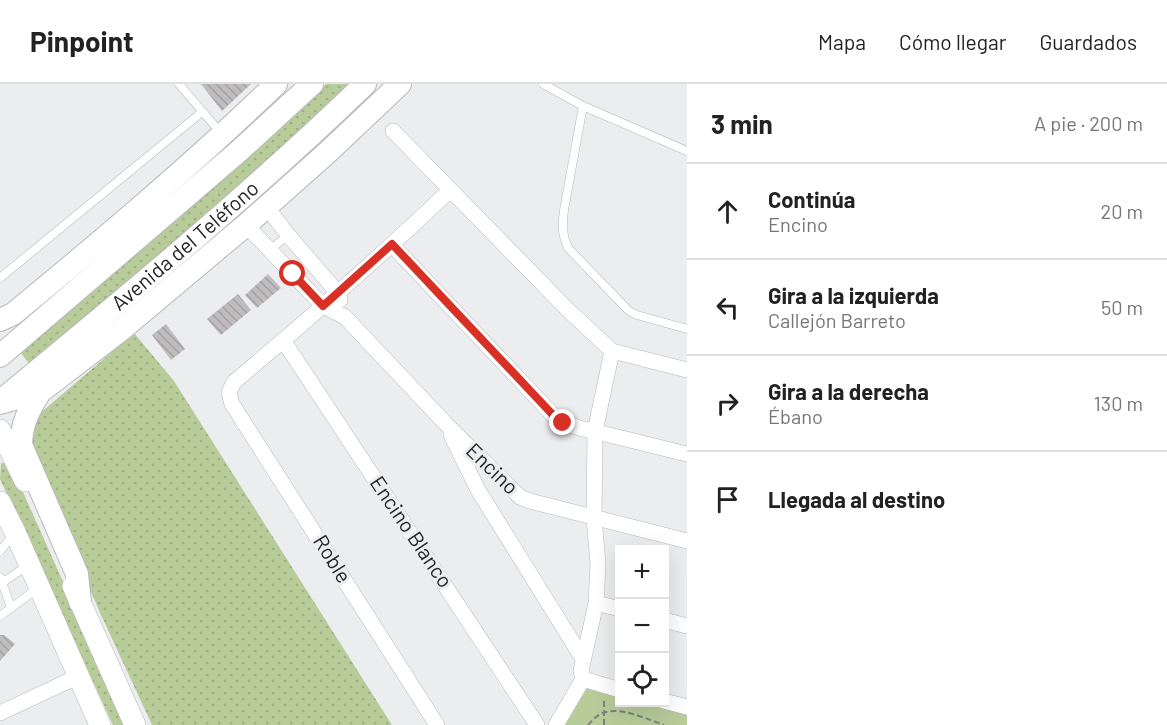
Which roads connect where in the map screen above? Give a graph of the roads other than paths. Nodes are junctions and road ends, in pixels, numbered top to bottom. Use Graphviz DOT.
graph roads {
  1 [pos="179,84"];
  2 [pos="276,84"];
  3 [pos="312,84"];
  4 [pos="364,84"];
  5 [pos="400,84"];
  6 [pos="543,84"];
  7 [pos="583,106"];
  8 [pos="202,112"];
  9 [pos="393,131"];
  10 [pos="223,135"];
  11 [pos="312,135"];
  12 [pos="687,151"];
  13 [pos="328,152"];
  14 [pos="450,190"];
  15 [pos="266,206"];
  16 [pos="246,225"];
  17 [pos="288,235"];
  18 [pos="392,244"];
  19 [pos="270,249"];
  20 [pos="78,275"];
  21 [pos="0,278"];
  22 [pos="338,293"];
  23 [pos="323,306"];
  24 [pos="345,317"];
  25 [pos="0,320"];
  26 [pos="115,321"];
  27 [pos="687,329"];
  28 [pos="283,340"];
  29 [pos="612,351"];
  30 [pos="0,356"];
  31 [pos="687,370"];
  32 [pos="40,392"];
  33 [pos="0,402"];
  34 [pos="446,424"];
  35 [pos="0,430"];
  36 [pos="596,431"];
  37 [pos="687,454"];
  38 [pos="594,518"];
  39 [pos="7,520"];
  40 [pos="687,541"];
  41 [pos="0,551"];
  42 [pos="29,564"];
  43 [pos="1,580"];
  44 [pos="40,587"];
  45 [pos="80,602"];
  46 [pos="596,603"];
  47 [pos="11,607"];
  48 [pos="615,608"];
  49 [pos="0,616"];
  50 [pos="669,621"];
  51 [pos="687,626"];
  52 [pos="583,659"];
  53 [pos="79,676"];
  54 [pos="584,679"];
  55 [pos="612,691"];
  56 [pos="669,702"];
  57 [pos="687,707"];
  58 [pos="0,713"];
  59 [pos="100,725"];
  60 [pos="135,725"];
  61 [pos="437,725"];
  62 [pos="537,725"];
  63 [pos="556,725"];
  1 -- 8 [label="lane"];
  2 -- 10 [label="main road"];
  3 -- 20 [label="main road, Avenida del Teléfono"];
  4 -- 11 [label="main road, Avenida del Teléfono"];
  5 -- 13 [label="main road"];
  6 -- 7 [label="lane"];
  7 -- 12 [label="lane"];
  7 -- 27 [label="lane"];
  8 -- 10 [label="lane"];
  8 -- 21 [label="lane"];
  9 -- 14 [label="street"];
  10 -- 20 [label="main road"];
  11 -- 13 [label="main road"];
  11 -- 26 [label="main road, Avenida del Teléfono"];
  13 -- 15 [label="main road"];
  14 -- 18 [label="street"];
  14 -- 29 [label="street"];
  15 -- 16 [label="main road"];
  15 -- 17 [label="street, Encino"];
  16 -- 19 [label="street, Encino"];
  16 -- 26 [label="main road"];
  17 -- 19 [label="lane"];
  17 -- 22 [label="street, Encino"];
  18 -- 22 [label="street"];
  18 -- 36 [label="street"];
  19 -- 23 [label="street, Encino"];
  20 -- 25 [label="main road"];
  20 -- 30 [label="main road, Avenida del Teléfono"];
  22 -- 23 [label="street"];
  22 -- 24 [label="street, Encino"];
  23 -- 24 [label="street, Encino"];
  23 -- 28 [label="street"];
  24 -- 34 [label="street, Encino"];
  26 -- 32 [label="main road"];
  26 -- 33 [label="main road, Avenida del Teléfono"];
  28 -- 61 [label="street, Roble"];
  28 -- 62 [label="street, Encino Blanco"];
  29 -- 31 [label="street"];
  29 -- 36 [label="street"];
  32 -- 33 [label="main road"];
  32 -- 45 [label="main road"];
  34 -- 38 [label="street, Encino"];
  34 -- 52 [label="street"];
  35 -- 45 [label="main road"];
  36 -- 37 [label="street"];
  36 -- 38 [label="street"];
  38 -- 40 [label="street, Encino"];
  38 -- 46 [label="street"];
  39 -- 41 [label="lane"];
  39 -- 42 [label="main road"];
  42 -- 43 [label="lane"];
  42 -- 44 [label="main road"];
  43 -- 47 [label="lane"];
  44 -- 47 [label="lane"];
  44 -- 53 [label="main road"];
  45 -- 60 [label="main road"];
  46 -- 48 [label="street"];
  46 -- 52 [label="street"];
  47 -- 49 [label="lane"];
  50 -- 51 [label="street"];
  52 -- 54 [label="street"];
  53 -- 58 [label="street"];
  53 -- 59 [label="main road"];
  54 -- 55 [label="street"];
  54 -- 63 [label="street"];
  56 -- 57 [label="street"];
}
